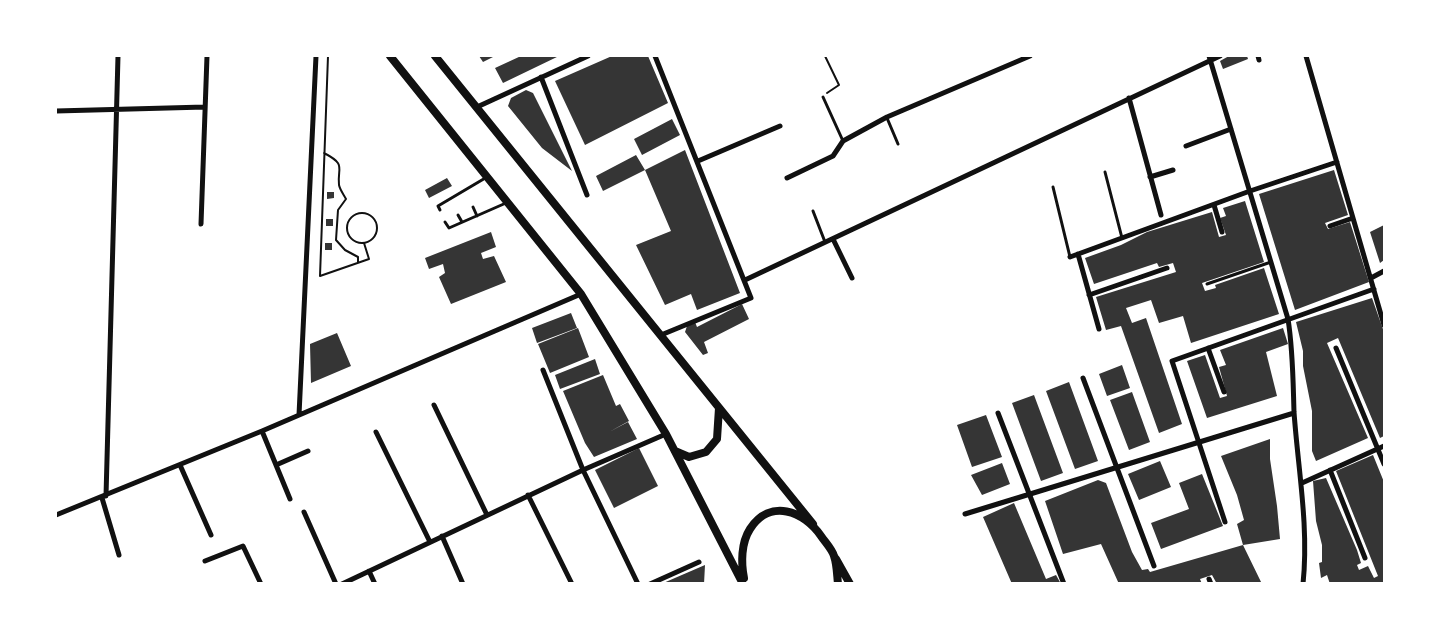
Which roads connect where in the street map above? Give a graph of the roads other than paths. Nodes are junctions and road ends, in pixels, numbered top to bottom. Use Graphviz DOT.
graph roads {
  1 [pos="118,56"];
  2 [pos="207,56"];
  3 [pos="316,56"];
  4 [pos="390,56"];
  5 [pos="435,56"];
  6 [pos="587,56"];
  7 [pos="654,56"];
  8 [pos="1030,56"];
  9 [pos="1220,56"];
  10 [pos="1305,56"];
  11 [pos="1210,58"];
  12 [pos="541,77"];
  13 [pos="823,97"];
  14 [pos="1129,99"];
  15 [pos="205,107"];
  16 [pos="477,107"];
  17 [pos="118,110"];
  18 [pos="56,111"];
  19 [pos="887,117"];
  20 [pos="780,126"];
  21 [pos="1231,129"];
  22 [pos="843,141"];
  23 [pos="898,144"];
  24 [pos="1186,146"];
  25 [pos="698,161"];
  26 [pos="1337,162"];
  27 [pos="1173,171"];
  28 [pos="1105,172"];
  29 [pos="488,177"];
  30 [pos="1150,177"];
  31 [pos="787,178"];
  32 [pos="1053,187"];
  33 [pos="464,191"];
  34 [pos="1250,191"];
  35 [pos="587,195"];
  36 [pos="467,196"];
  37 [pos="508,202"];
  38 [pos="1214,205"];
  39 [pos="473,207"];
  40 [pos="440,210"];
  41 [pos="813,211"];
  42 [pos="458,215"];
  43 [pos="1161,215"];
  44 [pos="477,216"];
  45 [pos="1353,218"];
  46 [pos="445,222"];
  47 [pos="462,222"];
  48 [pos="201,224"];
  49 [pos="1330,226"];
  50 [pos="1222,232"];
  51 [pos="1122,238"];
  52 [pos="833,239"];
  53 [pos="825,243"];
  54 [pos="1078,254"];
  55 [pos="1070,257"];
  56 [pos="1271,262"];
  57 [pos="1167,268"];
  58 [pos="1384,271"];
  59 [pos="852,278"];
  60 [pos="1371,278"];
  61 [pos="745,280"];
  62 [pos="1207,284"];
  63 [pos="1374,289"];
  64 [pos="581,294"];
  65 [pos="1089,295"];
  66 [pos="1288,319"];
  67 [pos="1384,325"];
  68 [pos="1099,329"];
  69 [pos="661,335"];
  70 [pos="1208,348"];
  71 [pos="1336,348"];
  72 [pos="543,370"];
  73 [pos="1083,378"];
  74 [pos="1224,392"];
  75 [pos="434,405"];
  76 [pos="719,408"];
  77 [pos="998,413"];
  78 [pos="1294,413"];
  79 [pos="298,415"];
  80 [pos="262,431"];
  81 [pos="376,432"];
  82 [pos="666,434"];
  83 [pos="1198,442"];
  84 [pos="1381,447"];
  85 [pos="308,451"];
  86 [pos="675,451"];
  87 [pos="1384,464"];
  88 [pos="180,465"];
  89 [pos="276,465"];
  90 [pos="1116,468"];
  91 [pos="584,470"];
  92 [pos="1330,470"];
  93 [pos="1302,483"];
  94 [pos="1029,494"];
  95 [pos="528,495"];
  96 [pos="104,497"];
  97 [pos="290,499"];
  98 [pos="304,512"];
  99 [pos="965,514"];
  100 [pos="56,515"];
  101 [pos="487,515"];
  102 [pos="1225,522"];
  103 [pos="813,524"];
  104 [pos="211,535"];
  105 [pos="442,536"];
  106 [pos="430,542"];
  107 [pos="119,555"];
  108 [pos="834,555"];
  109 [pos="1365,558"];
  110 [pos="205,561"];
  111 [pos="699,562"];
  112 [pos="1154,567"];
  113 [pos="369,571"];
  114 [pos="261,584"];
  115 [pos="336,584"];
  116 [pos="342,584"];
  117 [pos="375,584"];
  118 [pos="463,584"];
  119 [pos="572,584"];
  120 [pos="638,584"];
  121 [pos="650,584"];
  122 [pos="744,584"];
  123 [pos="838,584"];
  124 [pos="850,584"];
  125 [pos="1064,584"];
  126 [pos="1303,584"];
  1 -- 17 [label="street"];
  2 -- 15 [label="street"];
  3 -- 79 [label="street"];
  4 -- 29 [label="main road"];
  5 -- 16 [label="main road"];
  6 -- 12 [label="street"];
  7 -- 25 [label="street"];
  8 -- 19 [label="street"];
  9 -- 11 [label="street"];
  10 -- 26 [label="street"];
  11 -- 14 [label="street"];
  11 -- 21 [label="street"];
  12 -- 16 [label="street"];
  12 -- 35 [label="street"];
  13 -- 22 [label="lane"];
  14 -- 30 [label="street"];
  14 -- 52 [label="street"];
  15 -- 17 [label="street"];
  15 -- 48 [label="street"];
  16 -- 69 [label="main road"];
  17 -- 18 [label="street"];
  17 -- 96 [label="street"];
  19 -- 22 [label="street"];
  19 -- 23 [label="lane"];
  20 -- 25 [label="street"];
  21 -- 24 [label="street"];
  21 -- 34 [label="street"];
  22 -- 31 [label="street"];
  25 -- 61 [label="street"];
  26 -- 34 [label="street"];
  26 -- 45 [label="street"];
  27 -- 30 [label="street"];
  28 -- 51 [label="lane"];
  29 -- 33 [label="lane"];
  29 -- 37 [label="main road"];
  30 -- 43 [label="street"];
  32 -- 55 [label="lane"];
  33 -- 36 [label="lane"];
  33 -- 40 [label="lane"];
  34 -- 38 [label="street"];
  34 -- 56 [label="street"];
  37 -- 44 [label="lane"];
  37 -- 64 [label="main road"];
  38 -- 50 [label="street"];
  38 -- 51 [label="street"];
  39 -- 44 [label="lane"];
  41 -- 53 [label="lane"];
  42 -- 47 [label="lane"];
  44 -- 47 [label="lane"];
  45 -- 49 [label="street"];
  45 -- 60 [label="street"];
  46 -- 47 [label="lane"];
  51 -- 54 [label="street"];
  52 -- 53 [label="street"];
  52 -- 59 [label="street"];
  53 -- 61 [label="street"];
  54 -- 55 [label="street"];
  54 -- 65 [label="street"];
  56 -- 62 [label="lane"];
  56 -- 66 [label="street"];
  57 -- 65 [label="street"];
  58 -- 60 [label="street"];
  60 -- 63 [label="street"];
  61 -- 69 [label="street"];
  63 -- 66 [label="street"];
  63 -- 67 [label="street"];
  64 -- 79 [label="street"];
  64 -- 82 [label="main road"];
  65 -- 68 [label="street"];
  66 -- 70 [label="street"];
  66 -- 78 [label="street"];
  69 -- 76 [label="main road"];
  70 -- 74 [label="street"];
  70 -- 83 [label="street"];
  71 -- 84 [label="street"];
  72 -- 91 [label="street"];
  73 -- 90 [label="street"];
  75 -- 101 [label="street"];
  76 -- 86 [label="main road"];
  76 -- 103 [label="main road"];
  77 -- 94 [label="street"];
  78 -- 83 [label="street"];
  78 -- 93 [label="street"];
  79 -- 80 [label="street"];
  80 -- 88 [label="street"];
  80 -- 89 [label="street"];
  81 -- 106 [label="street"];
  82 -- 86 [label="main road"];
  82 -- 91 [label="street"];
  83 -- 90 [label="street"];
  83 -- 102 [label="street"];
  84 -- 87 [label="street"];
  84 -- 92 [label="street"];
  85 -- 89 [label="street"];
  86 -- 122 [label="main road"];
  88 -- 96 [label="street"];
  88 -- 104 [label="street"];
  89 -- 97 [label="street"];
  90 -- 94 [label="street"];
  90 -- 112 [label="street"];
  91 -- 95 [label="street"];
  91 -- 120 [label="street"];
  92 -- 93 [label="street"];
  92 -- 109 [label="street"];
  93 -- 126 [label="street"];
  94 -- 99 [label="street"];
  94 -- 125 [label="street"];
  95 -- 101 [label="street"];
  95 -- 119 [label="street"];
  96 -- 100 [label="street"];
  96 -- 107 [label="street"];
  98 -- 115 [label="street"];
  101 -- 105 [label="street"];
  103 -- 108 [label="main road"];
  103 -- 122 [label="main road"];
  105 -- 106 [label="street"];
  105 -- 118 [label="street"];
  106 -- 113 [label="street"];
  108 -- 123 [label="main road"];
  108 -- 124 [label="main road"];
  110 -- 114 [label="street"];
  111 -- 121 [label="street"];
  113 -- 116 [label="street"];
  113 -- 117 [label="street"];
}
